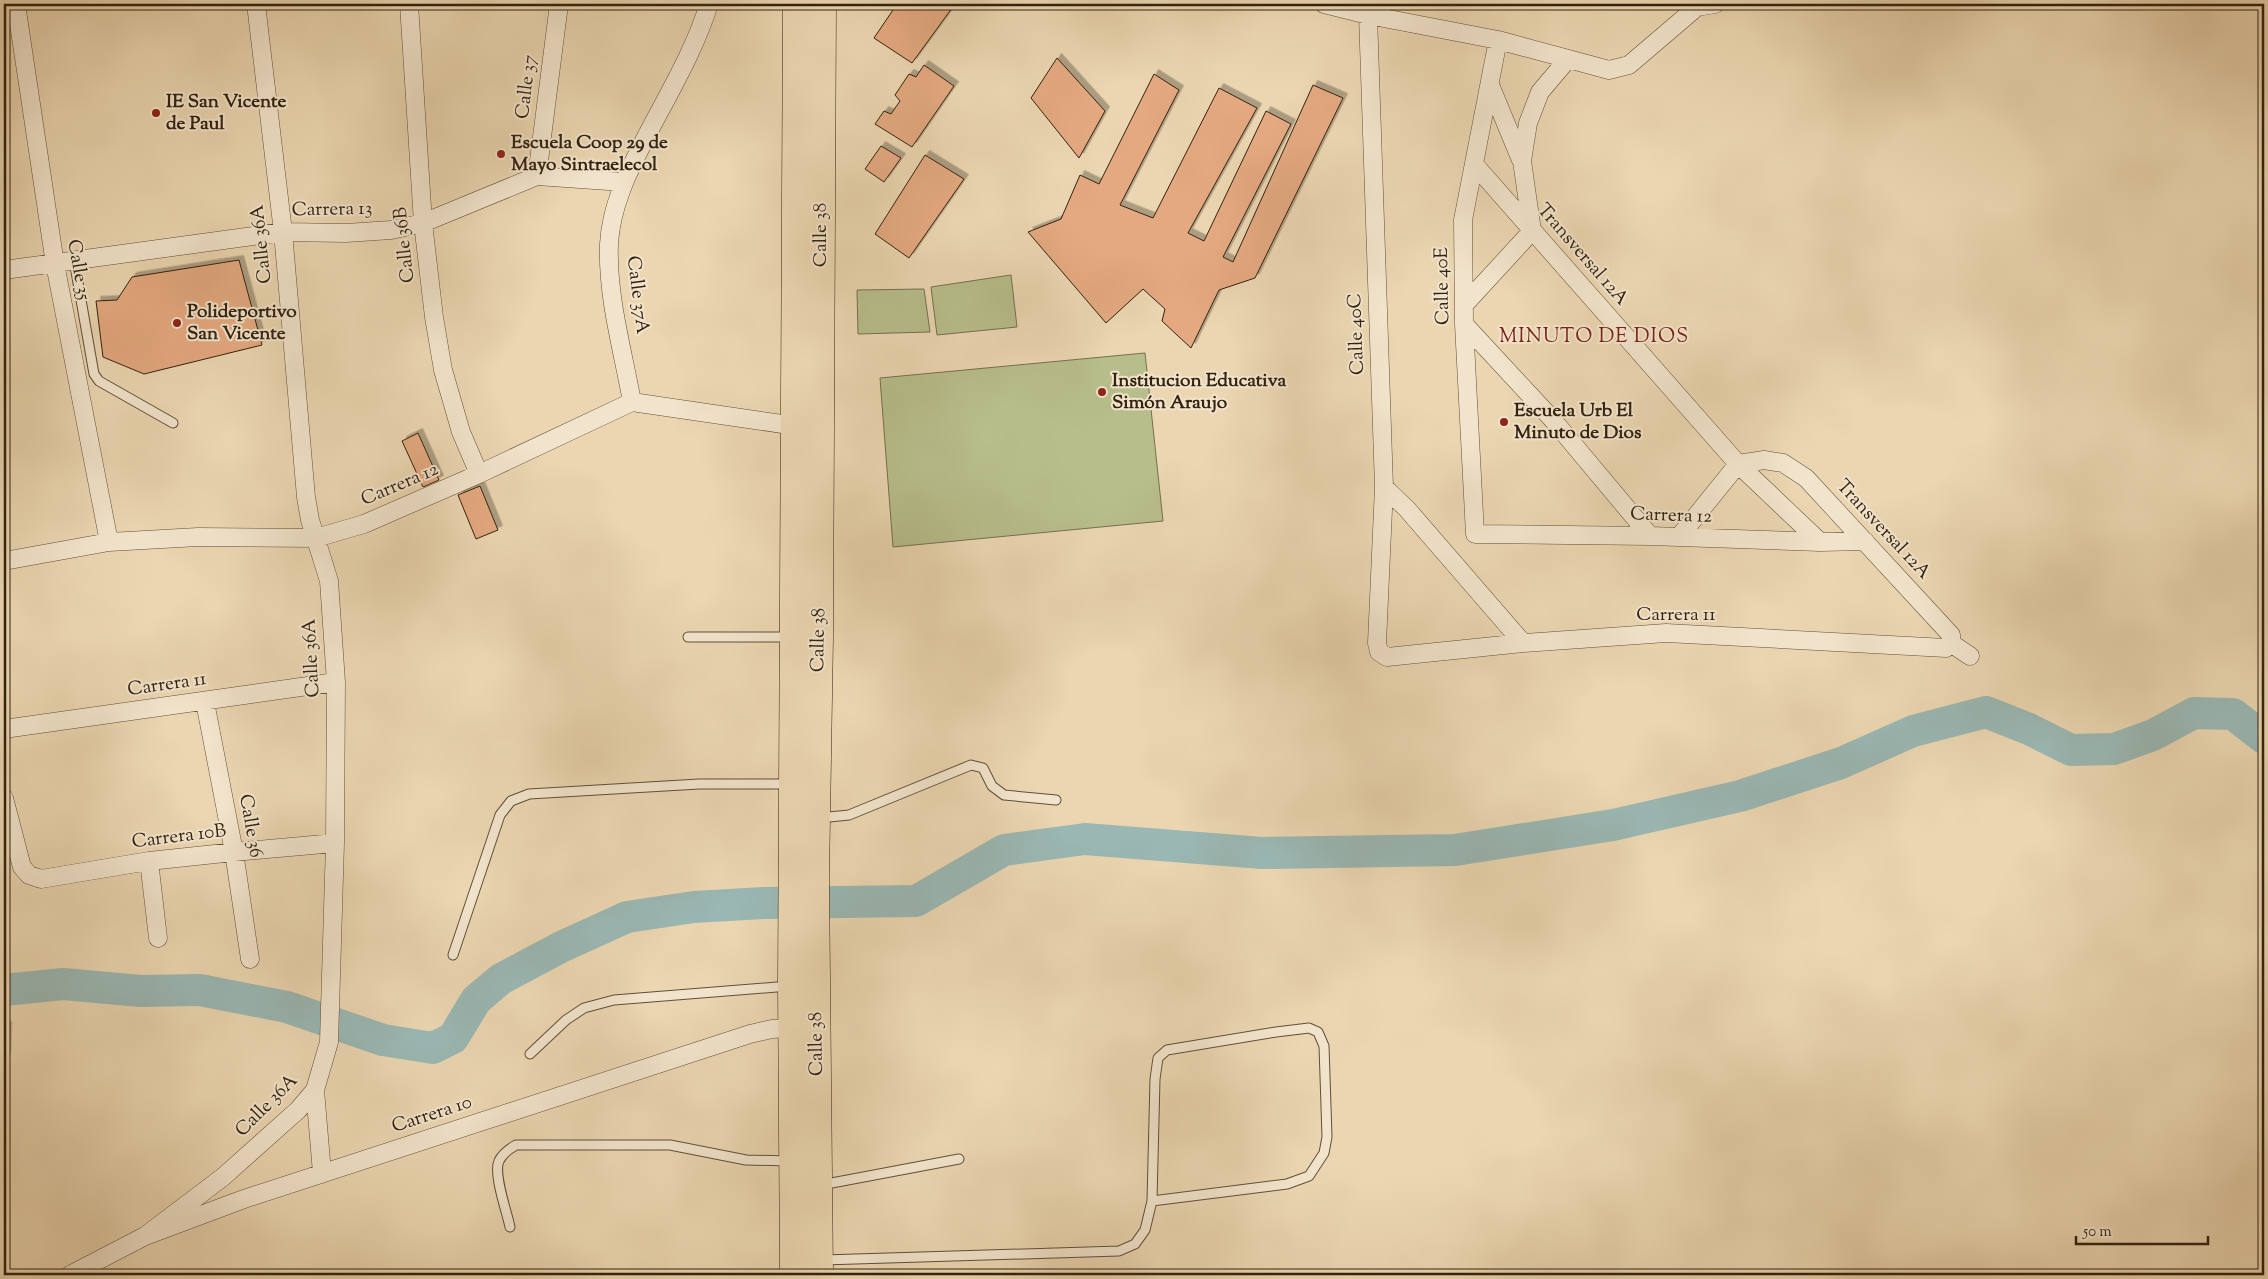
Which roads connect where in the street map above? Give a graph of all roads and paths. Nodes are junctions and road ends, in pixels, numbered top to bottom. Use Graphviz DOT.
graph roads {
  1 [pos="16,4"];
  2 [pos="256,4"];
  3 [pos="409,4"];
  4 [pos="559,4"];
  5 [pos="709,4"];
  6 [pos="797,4"];
  7 [pos="822,4"];
  8 [pos="1324,4"];
  9 [pos="1715,4"];
  10 [pos="1368,15"];
  11 [pos="1498,40"];
  12 [pos="1568,59"];
  13 [pos="1490,85"];
  14 [pos="1522,161"];
  15 [pos="1474,164"];
  16 [pos="537,176"];
  17 [pos="623,182"];
  18 [pos="423,223"];
  19 [pos="1532,231"];
  20 [pos="283,232"];
  21 [pos="74,260"];
  22 [pos="55,264"];
  23 [pos="4,270"];
  24 [pos="1464,305"];
  25 [pos="1464,324"];
  26 [pos="632,402"];
  27 [pos="173,423"];
  28 [pos="796,426"];
  29 [pos="1738,464"];
  30 [pos="479,474"];
  31 [pos="1384,487"];
  32 [pos="1476,534"];
  33 [pos="1650,536"];
  34 [pos="1679,537"];
  35 [pos="316,538"];
  36 [pos="1865,540"];
  37 [pos="109,542"];
  38 [pos="1820,542"];
  39 [pos="4,561"];
  40 [pos="688,637"];
  41 [pos="806,638"];
  42 [pos="1523,643"];
  43 [pos="1952,644"];
  44 [pos="1379,652"];
  45 [pos="1970,656"];
  46 [pos="336,682"];
  47 [pos="206,702"];
  48 [pos="4,729"];
  49 [pos="793,784"];
  50 [pos="4,798"];
  51 [pos="1056,800"];
  52 [pos="816,819"];
  53 [pos="335,843"];
  54 [pos="234,852"];
  55 [pos="149,862"];
  56 [pos="804,876"];
  57 [pos="158,938"];
  58 [pos="453,955"];
  59 [pos="250,959"];
  60 [pos="804,985"];
  61 [pos="805,1027"];
  62 [pos="530,1054"];
  63 [pos="316,1090"];
  64 [pos="959,1159"];
  65 [pos="792,1161"];
  66 [pos="322,1173"];
  67 [pos="819,1185"];
  68 [pos="1152,1201"];
  69 [pos="510,1227"];
  70 [pos="145,1236"];
  71 [pos="819,1268"];
  72 [pos="70,1275"];
  73 [pos="794,1275"];
  1 -- 22 [label="street, Calle 35"];
  2 -- 20 [label="street, Calle 36A"];
  3 -- 18 [label="street, Calle 36B"];
  4 -- 16 [label="street, Calle 37"];
  5 -- 17 [label="street, Calle 37A"];
  6 -- 28 [label="highway, Calle 38"];
  7 -- 41 [label="highway, Calle 38"];
  8 -- 10 [label="street"];
  9 -- 12 [label="street"];
  10 -- 11 [label="street"];
  10 -- 31 [label="street, Calle 40C"];
  11 -- 12 [label="street"];
  11 -- 13 [label="street, Calle 40E"];
  12 -- 14 [label="street"];
  13 -- 14 [label="street"];
  13 -- 15 [label="street, Calle 40E"];
  14 -- 19 [label="street"];
  15 -- 19 [label="street, Transversal 12A"];
  15 -- 24 [label="street, Calle 40E"];
  16 -- 17 [label="street, Carrera 13"];
  16 -- 18 [label="street, Carrera 13"];
  17 -- 26 [label="street, Calle 37A"];
  18 -- 20 [label="street, Carrera 13"];
  18 -- 30 [label="street, Calle 36B"];
  19 -- 24 [label="street"];
  19 -- 29 [label="street, Transversal 12A"];
  20 -- 21 [label="street, Carrera 13"];
  20 -- 35 [label="street, Calle 36A"];
  21 -- 22 [label="street, Carrera 13"];
  21 -- 27 [label="lane"];
  22 -- 23 [label="street, Carrera 13"];
  22 -- 37 [label="street, Calle 35"];
  24 -- 25 [label="street, Calle 40E"];
  25 -- 32 [label="street, Calle 40E"];
  25 -- 33 [label="street"];
  26 -- 28 [label="street"];
  26 -- 30 [label="street, Carrera 12"];
  28 -- 41 [label="highway, Calle 38"];
  29 -- 34 [label="street"];
  29 -- 36 [label="street, Transversal 12A"];
  29 -- 38 [label="street, Transversal 12A"];
  30 -- 35 [label="street, Carrera 12"];
  31 -- 42 [label="street"];
  31 -- 44 [label="street, Calle 40C"];
  32 -- 33 [label="street, Carrera 12"];
  33 -- 34 [label="street, Carrera 12"];
  34 -- 38 [label="street, Carrera 12"];
  35 -- 37 [label="street, Carrera 12"];
  35 -- 46 [label="street, Calle 36A"];
  36 -- 38 [label="street, Carrera 12"];
  36 -- 43 [label="street, Transversal 12A"];
  37 -- 39 [label="street, Carrera 12"];
  40 -- 41 [label="lane"];
  41 -- 49 [label="highway, Calle 38"];
  41 -- 52 [label="highway, Calle 38"];
  42 -- 43 [label="street, Carrera 11"];
  42 -- 44 [label="street, Carrera 11"];
  43 -- 45 [label="street"];
  46 -- 47 [label="street, Carrera 11"];
  46 -- 53 [label="street, Calle 36A"];
  47 -- 48 [label="street, Carrera 11"];
  47 -- 54 [label="street, Calle 36"];
  49 -- 56 [label="highway, Calle 38"];
  49 -- 58 [label="lane"];
  50 -- 55 [label="street, Carrera 10B"];
  51 -- 52 [label="lane"];
  52 -- 56 [label="highway, Calle 38"];
  53 -- 54 [label="street, Carrera 10B"];
  53 -- 63 [label="street, Calle 36A"];
  54 -- 55 [label="street, Carrera 10B"];
  54 -- 59 [label="street, Calle 36"];
  55 -- 57 [label="street"];
  56 -- 60 [label="highway, Calle 38"];
  60 -- 61 [label="highway, Calle 38"];
  60 -- 62 [label="lane"];
  61 -- 65 [label="highway, Calle 38"];
  61 -- 66 [label="street, Carrera 10"];
  61 -- 67 [label="highway, Calle 38"];
  63 -- 66 [label="street"];
  63 -- 70 [label="street, Calle 36A"];
  64 -- 67 [label="lane"];
  65 -- 69 [label="lane"];
  65 -- 73 [label="highway, Calle 38"];
  66 -- 70 [label="street, Carrera 10"];
  67 -- 71 [label="highway, Calle 38"];
  68 -- 68 [label="lane"];
  68 -- 71 [label="lane"];
  70 -- 72 [label="street, Carrera 10"];
}
